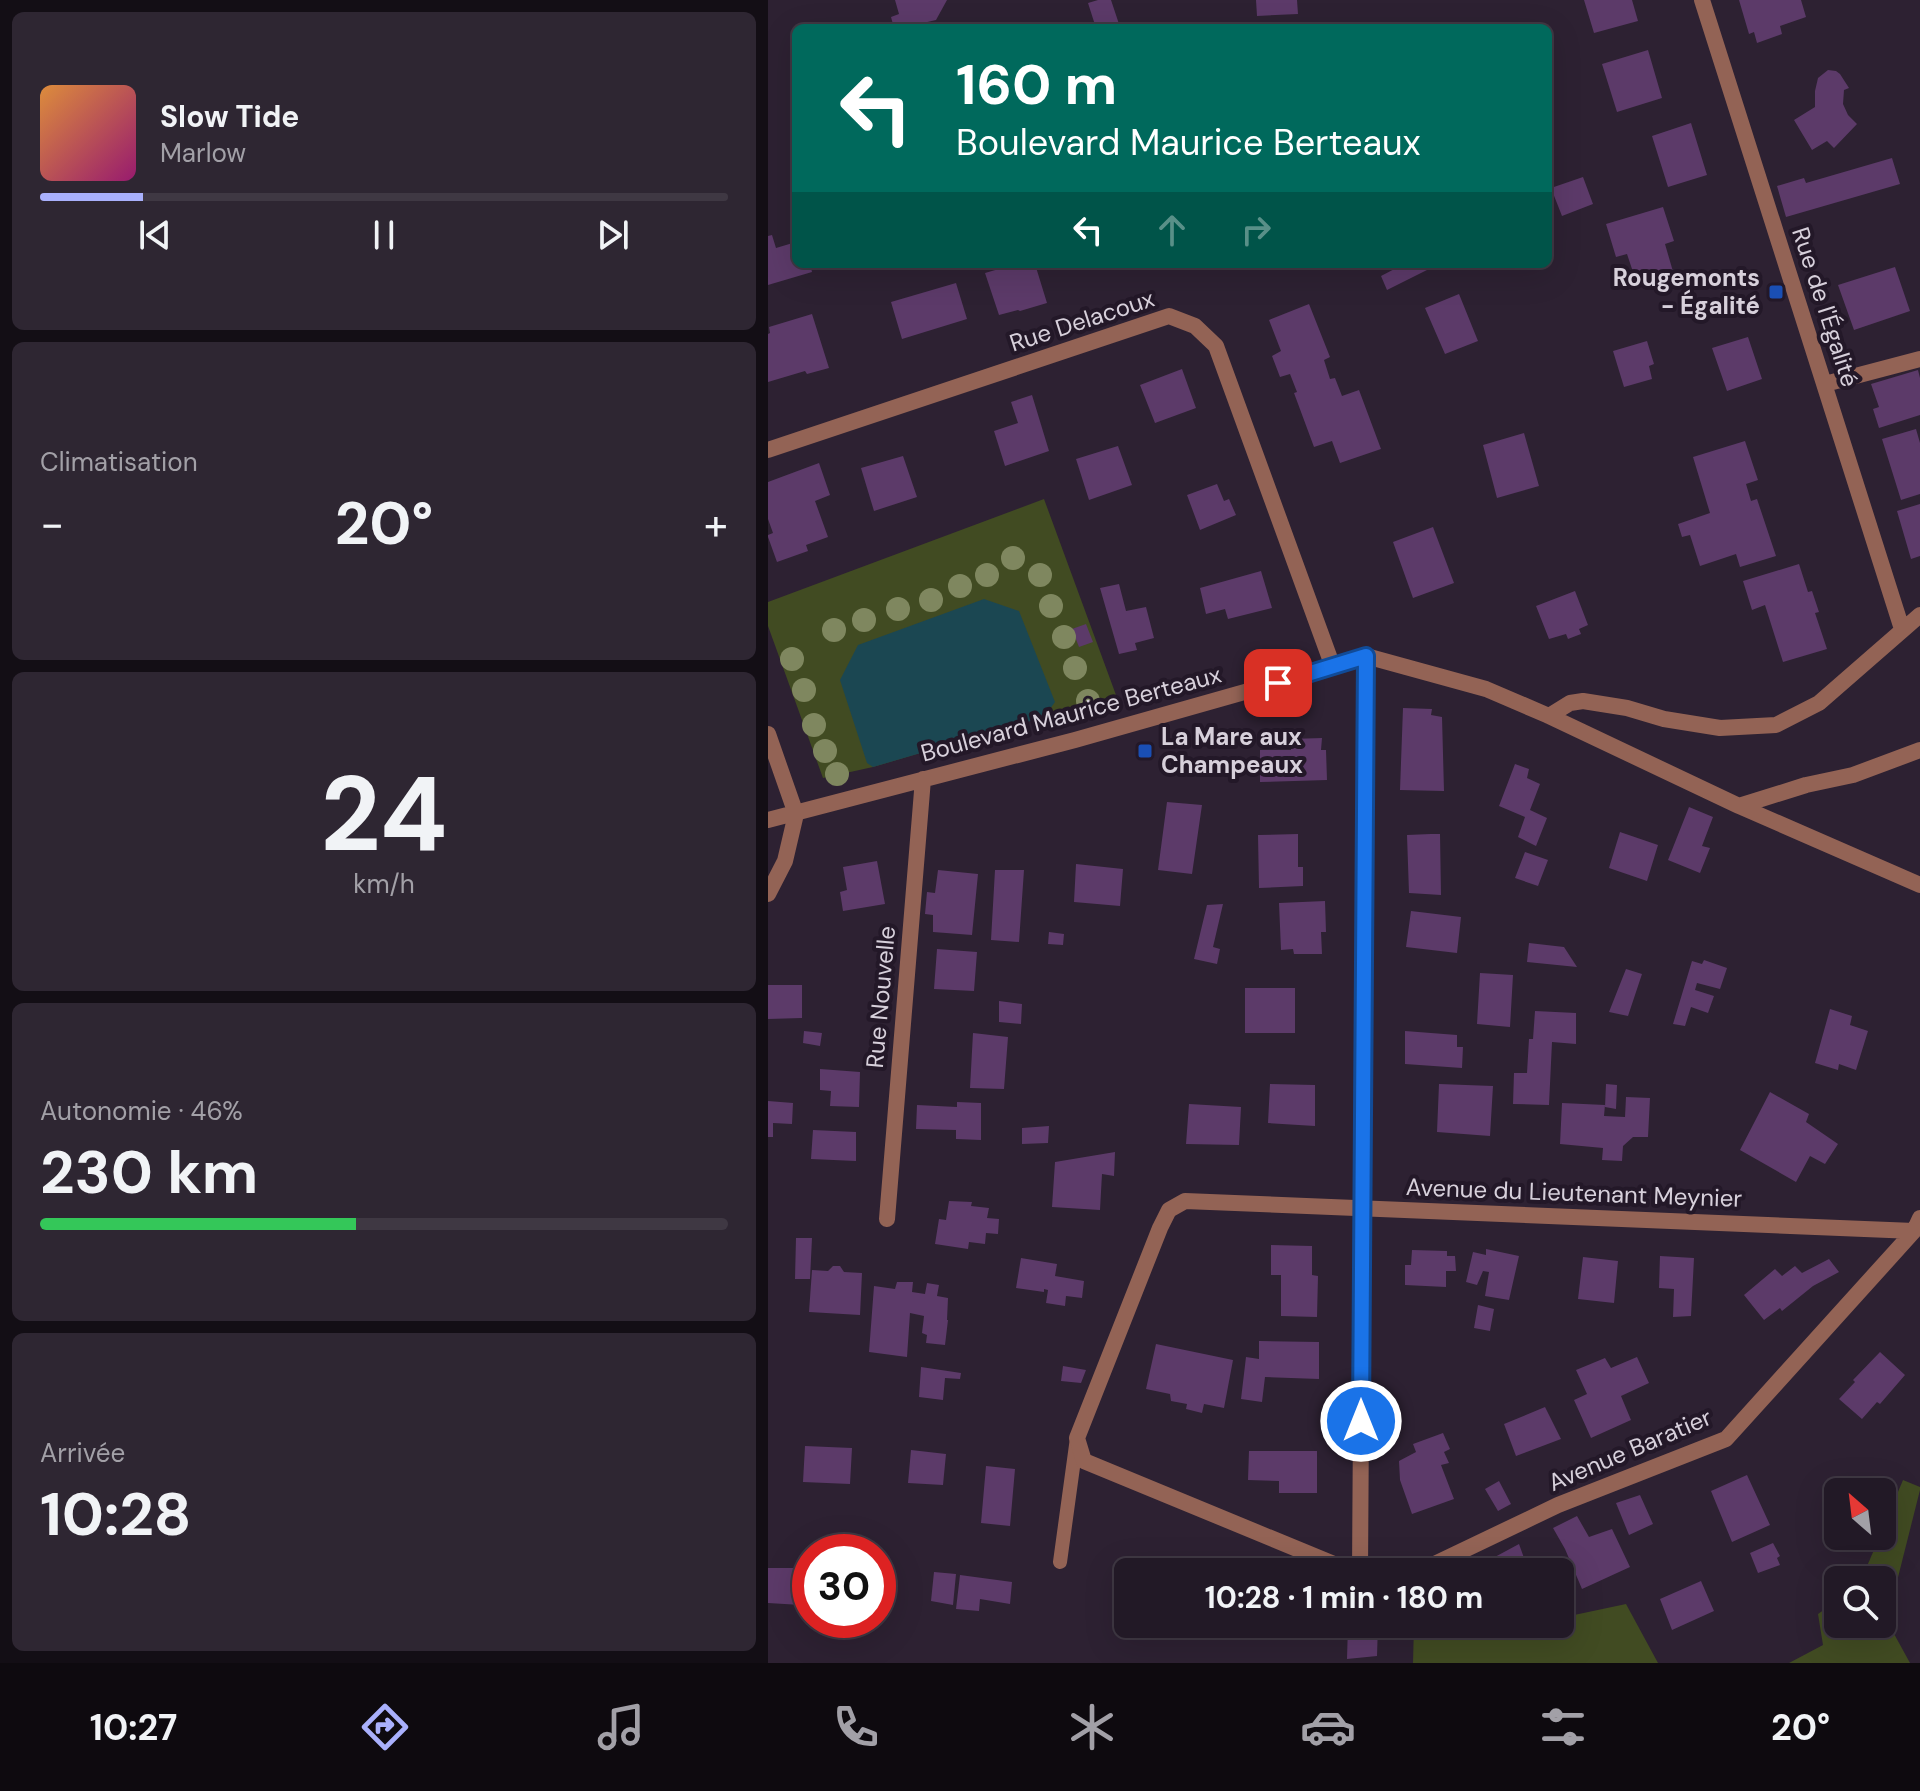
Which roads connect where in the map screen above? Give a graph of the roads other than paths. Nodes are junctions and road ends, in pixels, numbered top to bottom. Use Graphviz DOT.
graph roads {
  1 [pos="1702,0"];
  2 [pos="1920,359"];
  3 [pos="1825,384"];
  4 [pos="768,450"];
  5 [pos="1920,615"];
  6 [pos="1902,629"];
  7 [pos="1366,656"];
  8 [pos="1333,667"];
  9 [pos="1549,716"];
  10 [pos="768,734"];
  11 [pos="1920,750"];
  12 [pos="923,779"];
  13 [pos="1739,806"];
  14 [pos="796,814"];
  15 [pos="768,820"];
  16 [pos="1920,885"];
  17 [pos="768,894"];
  18 [pos="1361,1208"];
  19 [pos="887,1219"];
  20 [pos="1917,1224"];
  21 [pos="1077,1438"];
  22 [pos="1319,1558"];
  23 [pos="1360,1558"];
  24 [pos="1447,1558"];
  25 [pos="1060,1562"];
  1 -- 3 [label="street, Rue de l'Égalité"];
  2 -- 3 [label="street"];
  3 -- 6 [label="street, Rue de l'Égalité"];
  4 -- 8 [label="street, Rue Delacoux"];
  5 -- 6 [label="street"];
  6 -- 9 [label="street"];
  7 -- 8 [label="street, Boulevard Maurice Berteaux"];
  7 -- 9 [label="street"];
  7 -- 18 [label="street"];
  8 -- 12 [label="street, Boulevard Maurice Berteaux"];
  9 -- 13 [label="street"];
  10 -- 14 [label="street"];
  11 -- 13 [label="street"];
  12 -- 14 [label="street, Boulevard Maurice Berteaux"];
  12 -- 19 [label="street, Rue Nouvelle"];
  13 -- 16 [label="street"];
  14 -- 15 [label="street, Boulevard Maurice Berteaux"];
  14 -- 17 [label="street"];
  18 -- 20 [label="street, Avenue du Lieutenant Meynier"];
  18 -- 21 [label="street, Avenue du Lieutenant Meynier"];
  18 -- 23 [label="street"];
  20 -- 24 [label="street, Avenue Baratier"];
  21 -- 22 [label="street"];
  21 -- 25 [label="lane"];
}
